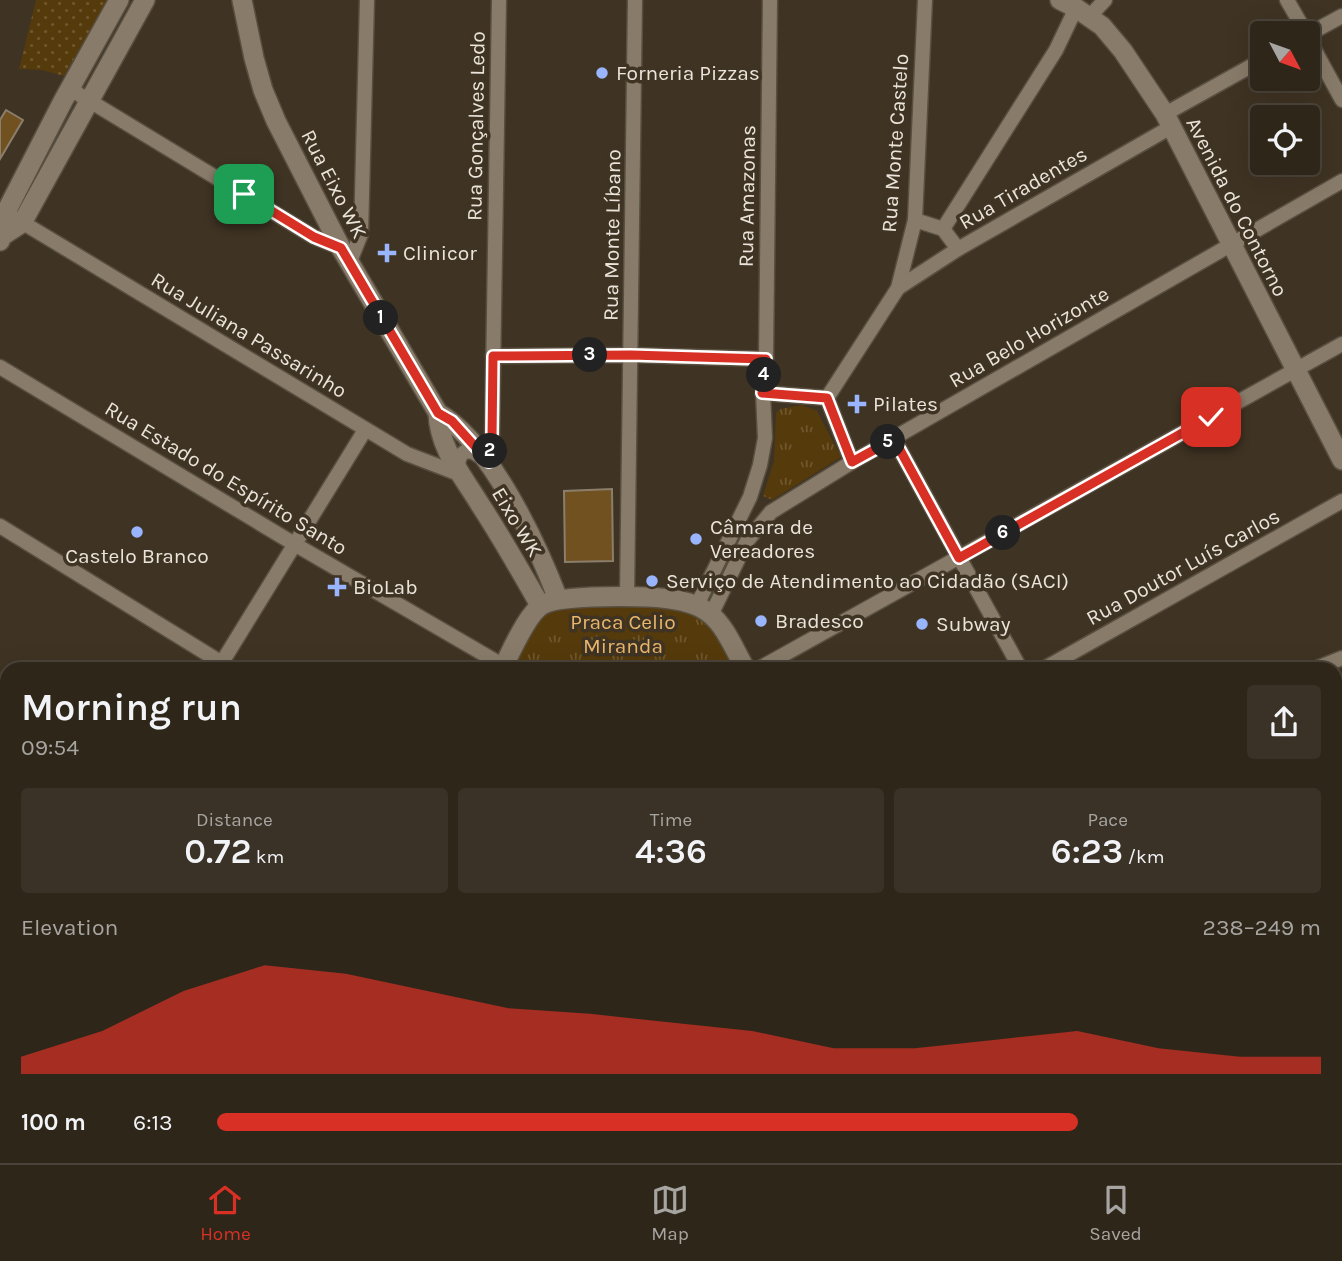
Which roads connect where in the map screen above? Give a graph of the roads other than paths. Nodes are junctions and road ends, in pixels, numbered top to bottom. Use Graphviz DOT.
graph roads {
  1 [pos="119,0"];
  2 [pos="145,0"];
  3 [pos="243,0"];
  4 [pos="368,0"];
  5 [pos="499,0"];
  6 [pos="635,0"];
  7 [pos="771,0"];
  8 [pos="925,0"];
  9 [pos="1105,0"];
  10 [pos="1287,0"];
  11 [pos="1075,8"];
  12 [pos="1342,16"];
  13 [pos="1299,21"];
  14 [pos="1320,28"];
  15 [pos="1320,59"];
  16 [pos="1250,69"];
  17 [pos="67,95"];
  18 [pos="1342,100"];
  19 [pos="85,105"];
  20 [pos="1168,121"];
  21 [pos="1342,181"];
  22 [pos="9,215"];
  23 [pos="915,220"];
  24 [pos="943,229"];
  25 [pos="1,238"];
  26 [pos="1231,245"];
  27 [pos="958,249"];
  28 [pos="345,256"];
  29 [pos="898,288"];
  30 [pos="1342,344"];
  31 [pos="631,355"];
  32 [pos="493,356"];
  33 [pos="766,359"];
  34 [pos="0,367"];
  35 [pos="1295,371"];
  36 [pos="762,393"];
  37 [pos="827,398"];
  38 [pos="438,413"];
  39 [pos="365,430"];
  40 [pos="894,439"];
  41 [pos="1342,460"];
  42 [pos="489,462"];
  43 [pos="852,462"];
  44 [pos="459,474"];
  45 [pos="750,497"];
  46 [pos="1342,501"];
  47 [pos="771,512"];
  48 [pos="0,526"];
  49 [pos="296,545"];
  50 [pos="959,558"];
  51 [pos="626,597"];
  52 [pos="549,602"];
  53 [pos="704,610"];
  54 [pos="219,662"];
  55 [pos="227,662"];
  56 [pos="495,662"];
  57 [pos="507,662"];
  58 [pos="742,662"];
  59 [pos="771,662"];
  60 [pos="1017,662"];
  61 [pos="1056,662"];
  1 -- 17 [label="street"];
  2 -- 19 [label="street"];
  3 -- 28 [label="street, Rua Eixo WK"];
  4 -- 28 [label="street"];
  5 -- 32 [label="street, Rua Gonçalves Ledo"];
  6 -- 31 [label="street, Rua Monte Líbano"];
  7 -- 33 [label="street, Rua Amazonas"];
  8 -- 23 [label="street, Rua Monte Castelo"];
  9 -- 11 [label="street"];
  10 -- 13 [label="street"];
  11 -- 20 [label="street, Avenida do Contorno"];
  11 -- 24 [label="street"];
  12 -- 14 [label="street"];
  15 -- 18 [label="street"];
  16 -- 20 [label="street, Rua Tiradentes"];
  17 -- 19 [label="street"];
  17 -- 22 [label="street"];
  19 -- 22 [label="street"];
  19 -- 28 [label="street"];
  20 -- 26 [label="street, Avenida do Contorno"];
  20 -- 27 [label="street, Rua Tiradentes"];
  21 -- 26 [label="street, Rua Belo Horizonte"];
  22 -- 25 [label="street"];
  22 -- 39 [label="street, Rua Juliana Passarinho"];
  23 -- 24 [label="street"];
  23 -- 29 [label="street, Rua Monte Castelo"];
  24 -- 27 [label="street"];
  26 -- 35 [label="street, Avenida do Contorno"];
  26 -- 40 [label="street, Rua Belo Horizonte"];
  27 -- 29 [label="street, Rua Tiradentes"];
  28 -- 38 [label="street, Rua Eixo WK"];
  29 -- 37 [label="street"];
  30 -- 35 [label="street"];
  31 -- 32 [label="street"];
  31 -- 33 [label="street"];
  31 -- 51 [label="street, Rua Monte Líbano"];
  32 -- 42 [label="street, Rua Gonçalves Ledo"];
  33 -- 36 [label="street, Rua Amazonas"];
  34 -- 49 [label="street, Rua Estado do Espírito Santo"];
  35 -- 41 [label="street, Avenida do Contorno"];
  35 -- 50 [label="street"];
  36 -- 37 [label="street"];
  36 -- 45 [label="street, Rua Amazonas"];
  37 -- 43 [label="street"];
  38 -- 42 [label="street, Eixo WK"];
  38 -- 44 [label="street, Eixo WK"];
  39 -- 44 [label="street, Rua Juliana Passarinho"];
  39 -- 49 [label="street"];
  40 -- 43 [label="street, Rua Belo Horizonte"];
  40 -- 50 [label="street"];
  42 -- 44 [label="street"];
  42 -- 52 [label="street"];
  43 -- 47 [label="street, Rua Belo Horizonte"];
  44 -- 52 [label="street, Eixo WK"];
  45 -- 47 [label="street"];
  45 -- 53 [label="street, Rua Amazonas"];
  46 -- 61 [label="street, Rua Doutor Luís Carlos"];
  47 -- 53 [label="street, Rua Belo Horizonte"];
  48 -- 54 [label="street"];
  49 -- 55 [label="street"];
  49 -- 56 [label="street, Rua Estado do Espírito Santo"];
  50 -- 59 [label="street"];
  50 -- 60 [label="street"];
  51 -- 52 [label="street"];
  51 -- 53 [label="street"];
  52 -- 57 [label="street"];
  53 -- 58 [label="street"];
}
